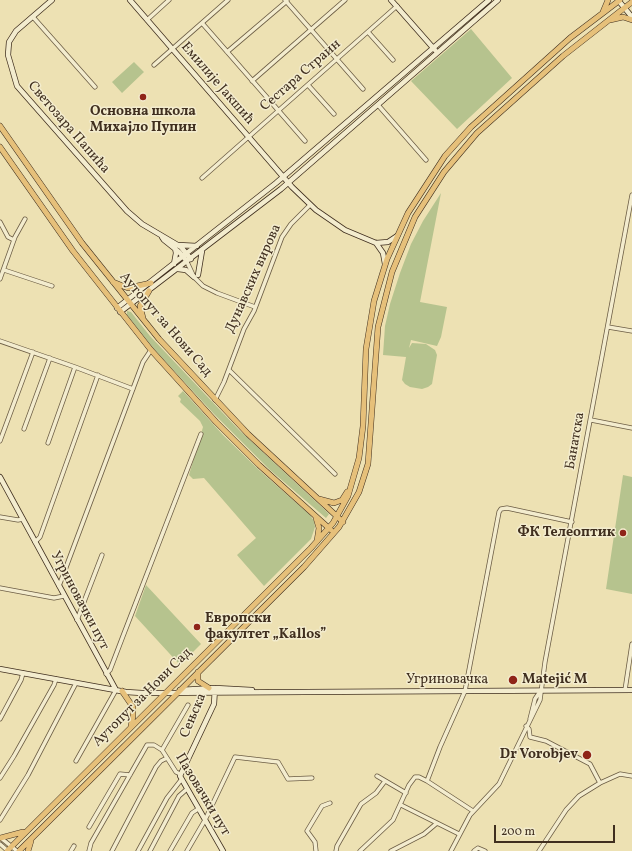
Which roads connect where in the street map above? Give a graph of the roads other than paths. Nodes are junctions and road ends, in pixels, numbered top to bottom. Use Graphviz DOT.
graph roads {
  1 [pos="52,0"];
  2 [pos="130,0"];
  3 [pos="169,0"];
  4 [pos="228,0"];
  5 [pos="287,0"];
  6 [pos="345,0"];
  7 [pos="392,0"];
  8 [pos="489,0"];
  9 [pos="498,0"];
  10 [pos="608,0"];
  11 [pos="619,0"];
  12 [pos="630,2"];
  13 [pos="397,6"];
  14 [pos="624,7"];
  15 [pos="601,14"];
  16 [pos="33,17"];
  17 [pos="632,17"];
  18 [pos="147,20"];
  19 [pos="632,20"];
  20 [pos="605,21"];
  21 [pos="202,23"];
  22 [pos="311,30"];
  23 [pos="368,32"];
  24 [pos="433,48"];
  25 [pos="172,49"];
  26 [pos="227,52"];
  27 [pos="437,53"];
  28 [pos="337,59"];
  29 [pos="393,60"];
  30 [pos="154,65"];
  31 [pos="522,80"];
  32 [pos="252,81"];
  33 [pos="308,85"];
  34 [pos="528,86"];
  35 [pos="95,87"];
  36 [pos="363,89"];
  37 [pos="378,105"];
  38 [pos="279,110"];
  39 [pos="334,114"];
  40 [pos="0,126"];
  41 [pos="249,136"];
  42 [pos="305,141"];
  43 [pos="0,147"];
  44 [pos="426,160"];
  45 [pos="284,177"];
  46 [pos="202,178"];
  47 [pos="289,183"];
  48 [pos="632,195"];
  49 [pos="310,205"];
  50 [pos="631,205"];
  51 [pos="25,218"];
  52 [pos="0,222"];
  53 [pos="397,236"];
  54 [pos="14,240"];
  55 [pos="376,243"];
  56 [pos="176,246"];
  57 [pos="196,246"];
  58 [pos="202,251"];
  59 [pos="185,255"];
  60 [pos="189,260"];
  61 [pos="174,264"];
  62 [pos="385,264"];
  63 [pos="178,269"];
  64 [pos="4,270"];
  65 [pos="0,276"];
  66 [pos="196,276"];
  67 [pos="111,281"];
  68 [pos="151,283"];
  69 [pos="52,286"];
  70 [pos="149,291"];
  71 [pos="128,302"];
  72 [pos="256,307"];
  73 [pos="118,310"];
  74 [pos="148,326"];
  75 [pos="608,327"];
  76 [pos="632,331"];
  77 [pos="0,341"];
  78 [pos="151,350"];
  79 [pos="33,352"];
  80 [pos="50,358"];
  81 [pos="75,366"];
  82 [pos="229,370"];
  83 [pos="98,375"];
  84 [pos="133,389"];
  85 [pos="214,400"];
  86 [pos="591,420"];
  87 [pos="632,428"];
  88 [pos="24,429"];
  89 [pos="201,434"];
  90 [pos="0,441"];
  91 [pos="48,443"];
  92 [pos="335,474"];
  93 [pos="0,477"];
  94 [pos="353,482"];
  95 [pos="315,497"];
  96 [pos="313,514"];
  97 [pos="0,517"];
  98 [pos="337,517"];
  99 [pos="23,519"];
  100 [pos="343,522"];
  101 [pos="572,522"];
  102 [pos="329,528"];
  103 [pos="335,533"];
  104 [pos="35,542"];
  105 [pos="316,542"];
  106 [pos="102,555"];
  107 [pos="59,586"];
  108 [pos="0,588"];
  109 [pos="64,596"];
  110 [pos="77,620"];
  111 [pos="632,644"];
  112 [pos="0,670"];
  113 [pos="198,672"];
  114 [pos="22,673"];
  115 [pos="106,674"];
  116 [pos="56,679"];
  117 [pos="76,682"];
  118 [pos="209,688"];
  119 [pos="116,690"];
  120 [pos="541,690"];
  121 [pos="625,690"];
  122 [pos="632,690"];
  123 [pos="122,691"];
  124 [pos="179,691"];
  125 [pos="216,691"];
  126 [pos="465,691"];
  127 [pos="166,693"];
  128 [pos="188,705"];
  129 [pos="0,719"];
  130 [pos="526,726"];
  131 [pos="130,727"];
  132 [pos="162,750"];
  133 [pos="167,758"];
  134 [pos="76,761"];
  135 [pos="130,775"];
  136 [pos="377,776"];
  137 [pos="632,776"];
  138 [pos="180,777"];
  139 [pos="0,778"];
  140 [pos="312,778"];
  141 [pos="385,781"];
  142 [pos="427,781"];
  143 [pos="600,783"];
  144 [pos="186,789"];
  145 [pos="406,793"];
  146 [pos="330,803"];
  147 [pos="401,805"];
  148 [pos="198,808"];
  149 [pos="473,811"];
  150 [pos="0,820"];
  151 [pos="204,820"];
  152 [pos="154,822"];
  153 [pos="438,823"];
  154 [pos="89,827"];
  155 [pos="161,828"];
  156 [pos="26,831"];
  157 [pos="459,834"];
  158 [pos="33,837"];
  159 [pos="0,838"];
  160 [pos="0,844"];
  161 [pos="12,846"];
  162 [pos="74,846"];
  163 [pos="7,851"];
  164 [pos="18,851"];
  165 [pos="28,851"];
  166 [pos="71,851"];
  167 [pos="88,851"];
  168 [pos="112,851"];
  169 [pos="138,851"];
  170 [pos="150,851"];
  171 [pos="170,851"];
  172 [pos="187,851"];
  173 [pos="223,851"];
  174 [pos="316,851"];
  175 [pos="336,851"];
  176 [pos="360,851"];
  177 [pos="392,851"];
  178 [pos="451,851"];
  179 [pos="474,851"];
  180 [pos="485,851"];
  181 [pos="539,851"];
  1 -- 16 [label="main road, Светозара Папића"];
  2 -- 18 [label="main road, Емилије Јакшић"];
  3 -- 18 [label="street"];
  4 -- 21 [label="street"];
  5 -- 22 [label="street"];
  5 -- 26 [label="street"];
  6 -- 22 [label="street"];
  7 -- 13 [label="main road"];
  8 -- 24 [label="main road"];
  9 -- 27 [label="main road"];
  10 -- 15 [label="main road"];
  11 -- 14 [label="main road"];
  11 -- 15 [label="main road"];
  12 -- 14 [label="main road"];
  13 -- 23 [label="street, Сестара Страин"];
  13 -- 24 [label="main road"];
  14 -- 17 [label="main road"];
  14 -- 20 [label="main road"];
  15 -- 31 [label="main road"];
  16 -- 35 [label="street"];
  16 -- 56 [label="main road, Светозара Папића"];
  18 -- 25 [label="main road, Емилије Јакшић"];
  19 -- 20 [label="main road"];
  20 -- 34 [label="main road"];
  21 -- 25 [label="street"];
  21 -- 26 [label="street"];
  22 -- 28 [label="street"];
  22 -- 32 [label="street"];
  23 -- 28 [label="street, Сестара Страин"];
  23 -- 29 [label="street"];
  24 -- 27 [label="main road"];
  24 -- 45 [label="main road"];
  25 -- 30 [label="street"];
  25 -- 41 [label="main road, Емилије Јакшић"];
  26 -- 32 [label="street"];
  27 -- 37 [label="main road"];
  28 -- 33 [label="street, Сестара Страин"];
  28 -- 36 [label="street"];
  31 -- 34 [label="main road"];
  31 -- 53 [label="main road"];
  32 -- 38 [label="street"];
  33 -- 38 [label="street, Сестара Страин"];
  33 -- 39 [label="street"];
  34 -- 100 [label="main road"];
  37 -- 44 [label="street"];
  37 -- 47 [label="main road"];
  38 -- 41 [label="street, Сестара Страин"];
  38 -- 42 [label="street"];
  40 -- 67 [label="main road, Аутопут за Нови Сад"];
  41 -- 45 [label="main road, Емилије Јакшић"];
  41 -- 46 [label="street, Сестара Страин"];
  43 -- 73 [label="main road, Аутопут за Нови Сад"];
  45 -- 47 [label="main road, Емилије Јакшић"];
  45 -- 57 [label="main road"];
  47 -- 49 [label="main road"];
  47 -- 58 [label="main road"];
  48 -- 50 [label="street, Банатска"];
  49 -- 55 [label="main road"];
  49 -- 72 [label="street, Дунавских вирова"];
  50 -- 75 [label="street, Банатска"];
  51 -- 54 [label="street"];
  52 -- 54 [label="street"];
  53 -- 55 [label="main road"];
  53 -- 62 [label="main road"];
  54 -- 64 [label="street"];
  55 -- 62 [label="main road"];
  56 -- 57 [label="main road"];
  56 -- 59 [label="main road, Светозара Папића"];
  56 -- 61 [label="main road"];
  57 -- 59 [label="main road"];
  58 -- 60 [label="main road"];
  58 -- 66 [label="main road"];
  59 -- 60 [label="main road, Светозара Папића"];
  59 -- 61 [label="main road"];
  60 -- 63 [label="main road"];
  60 -- 66 [label="street"];
  61 -- 68 [label="main road"];
  62 -- 94 [label="main road"];
  63 -- 66 [label="main road"];
  63 -- 70 [label="main road"];
  64 -- 65 [label="street"];
  64 -- 69 [label="street"];
  66 -- 72 [label="street"];
  67 -- 68 [label="main road"];
  67 -- 71 [label="main road, Аутопут за Нови Сад"];
  68 -- 71 [label="main road"];
  70 -- 71 [label="main road"];
  70 -- 74 [label="main road"];
  71 -- 73 [label="main road"];
  71 -- 74 [label="main road, Аутопут за Нови Сад"];
  72 -- 82 [label="street, Дунавских вирова"];
  73 -- 78 [label="main road, Аутопут за Нови Сад"];
  74 -- 85 [label="main road, Аутопут за Нови Сад"];
  75 -- 76 [label="street"];
  75 -- 86 [label="street, Банатска"];
  77 -- 79 [label="street"];
  78 -- 84 [label="street"];
  78 -- 96 [label="main road, Аутопут за Нови Сад"];
  79 -- 80 [label="street"];
  79 -- 90 [label="street"];
  80 -- 81 [label="street"];
  80 -- 88 [label="street"];
  81 -- 83 [label="street"];
  81 -- 91 [label="street"];
  82 -- 85 [label="street, Дунавских вирова"];
  82 -- 92 [label="street"];
  83 -- 84 [label="street"];
  83 -- 104 [label="street"];
  84 -- 107 [label="street"];
  85 -- 95 [label="main road, Аутопут за Нови Сад"];
  86 -- 87 [label="street"];
  86 -- 101 [label="street, Банатска"];
  89 -- 115 [label="street"];
  93 -- 99 [label="main road, Угриновачки пут"];
  94 -- 95 [label="main road"];
  94 -- 98 [label="main road"];
  95 -- 98 [label="main road, Аутопут за Нови Сад"];
  96 -- 102 [label="main road, Аутопут за Нови Сад"];
  96 -- 105 [label="main road"];
  97 -- 99 [label="street"];
  98 -- 100 [label="main road, Аутопут за Нови Сад"];
  98 -- 102 [label="main road, Аутопут за Нови Сад"];
  99 -- 104 [label="main road, Угриновачки пут"];
  100 -- 103 [label="main road, Аутопут за Нови Сад"];
  101 -- 120 [label="street, Банатска"];
  101 -- 126 [label="street"];
  102 -- 103 [label="main road, Аутопут за Нови Сад"];
  102 -- 105 [label="main road, Аутопут за Нови Сад"];
  103 -- 113 [label="main road, Аутопут за Нови Сад"];
  104 -- 107 [label="main road, Угриновачки пут"];
  105 -- 127 [label="main road, Аутопут за Нови Сад"];
  106 -- 110 [label="street"];
  107 -- 109 [label="main road, Угриновачки пут"];
  108 -- 109 [label="street"];
  109 -- 110 [label="main road, Угриновачки пут"];
  110 -- 115 [label="main road, Угриновачки пут"];
  111 -- 121 [label="street"];
  112 -- 114 [label="main road"];
  113 -- 118 [label="main road"];
  113 -- 124 [label="main road, Аутопут за Нови Сад"];
  114 -- 116 [label="main road"];
  114 -- 129 [label="street"];
  115 -- 119 [label="main road, Угриновачки пут"];
  116 -- 117 [label="main road"];
  116 -- 139 [label="street"];
  117 -- 119 [label="main road"];
  117 -- 150 [label="street"];
  118 -- 124 [label="main road, Угриновачка"];
  118 -- 125 [label="main road, Угриновачка"];
  119 -- 123 [label="main road"];
  119 -- 134 [label="street"];
  120 -- 121 [label="main road, Угриновачка"];
  120 -- 126 [label="main road, Угриновачка"];
  120 -- 130 [label="street, Банатска"];
  121 -- 122 [label="main road, Угриновачка"];
  123 -- 127 [label="main road"];
  123 -- 131 [label="main road"];
  124 -- 125 [label="main road, Угриновачка"];
  124 -- 127 [label="main road, Угриновачка"];
  124 -- 158 [label="main road, Аутопут за Нови Сад"];
  125 -- 126 [label="main road, Угриновачка"];
  125 -- 138 [label="main road, Сењска"];
  126 -- 142 [label="street"];
  127 -- 131 [label="main road, Аутопут за Нови Сад"];
  128 -- 132 [label="street"];
  130 -- 143 [label="street"];
  130 -- 149 [label="street, Банатска"];
  131 -- 156 [label="main road, Аутопут за Нови Сад"];
  132 -- 133 [label="street, Пазовачки пут"];
  132 -- 135 [label="street"];
  133 -- 138 [label="street, Пазовачки пут"];
  133 -- 168 [label="street"];
  135 -- 154 [label="street"];
  135 -- 167 [label="street"];
  136 -- 141 [label="street"];
  137 -- 143 [label="street"];
  138 -- 144 [label="main road, Пазовачки пут"];
  138 -- 152 [label="street"];
  140 -- 151 [label="street"];
  141 -- 145 [label="street"];
  141 -- 175 [label="street"];
  142 -- 145 [label="street"];
  142 -- 149 [label="street"];
  143 -- 181 [label="street"];
  144 -- 148 [label="main road, Пазовачки пут"];
  144 -- 155 [label="street"];
  145 -- 147 [label="street"];
  146 -- 174 [label="street"];
  147 -- 153 [label="street"];
  147 -- 176 [label="street"];
  148 -- 151 [label="main road, Пазовачки пут"];
  148 -- 171 [label="street"];
  149 -- 157 [label="street, Банатска"];
  151 -- 172 [label="street"];
  151 -- 173 [label="main road, Пазовачки пут"];
  152 -- 155 [label="street"];
  152 -- 169 [label="street"];
  153 -- 157 [label="street"];
  153 -- 177 [label="street"];
  155 -- 170 [label="street"];
  156 -- 159 [label="main road"];
  156 -- 161 [label="main road, Аутопут за Нови Сад"];
  157 -- 178 [label="street, Банатска"];
  158 -- 164 [label="main road, Аутопут за Нови Сад"];
  158 -- 165 [label="main road"];
  159 -- 161 [label="street"];
  160 -- 163 [label="street"];
  161 -- 163 [label="main road, Аутопут за Нови Сад"];
  161 -- 164 [label="street"];
  162 -- 166 [label="street"];
  179 -- 180 [label="street"];
}
